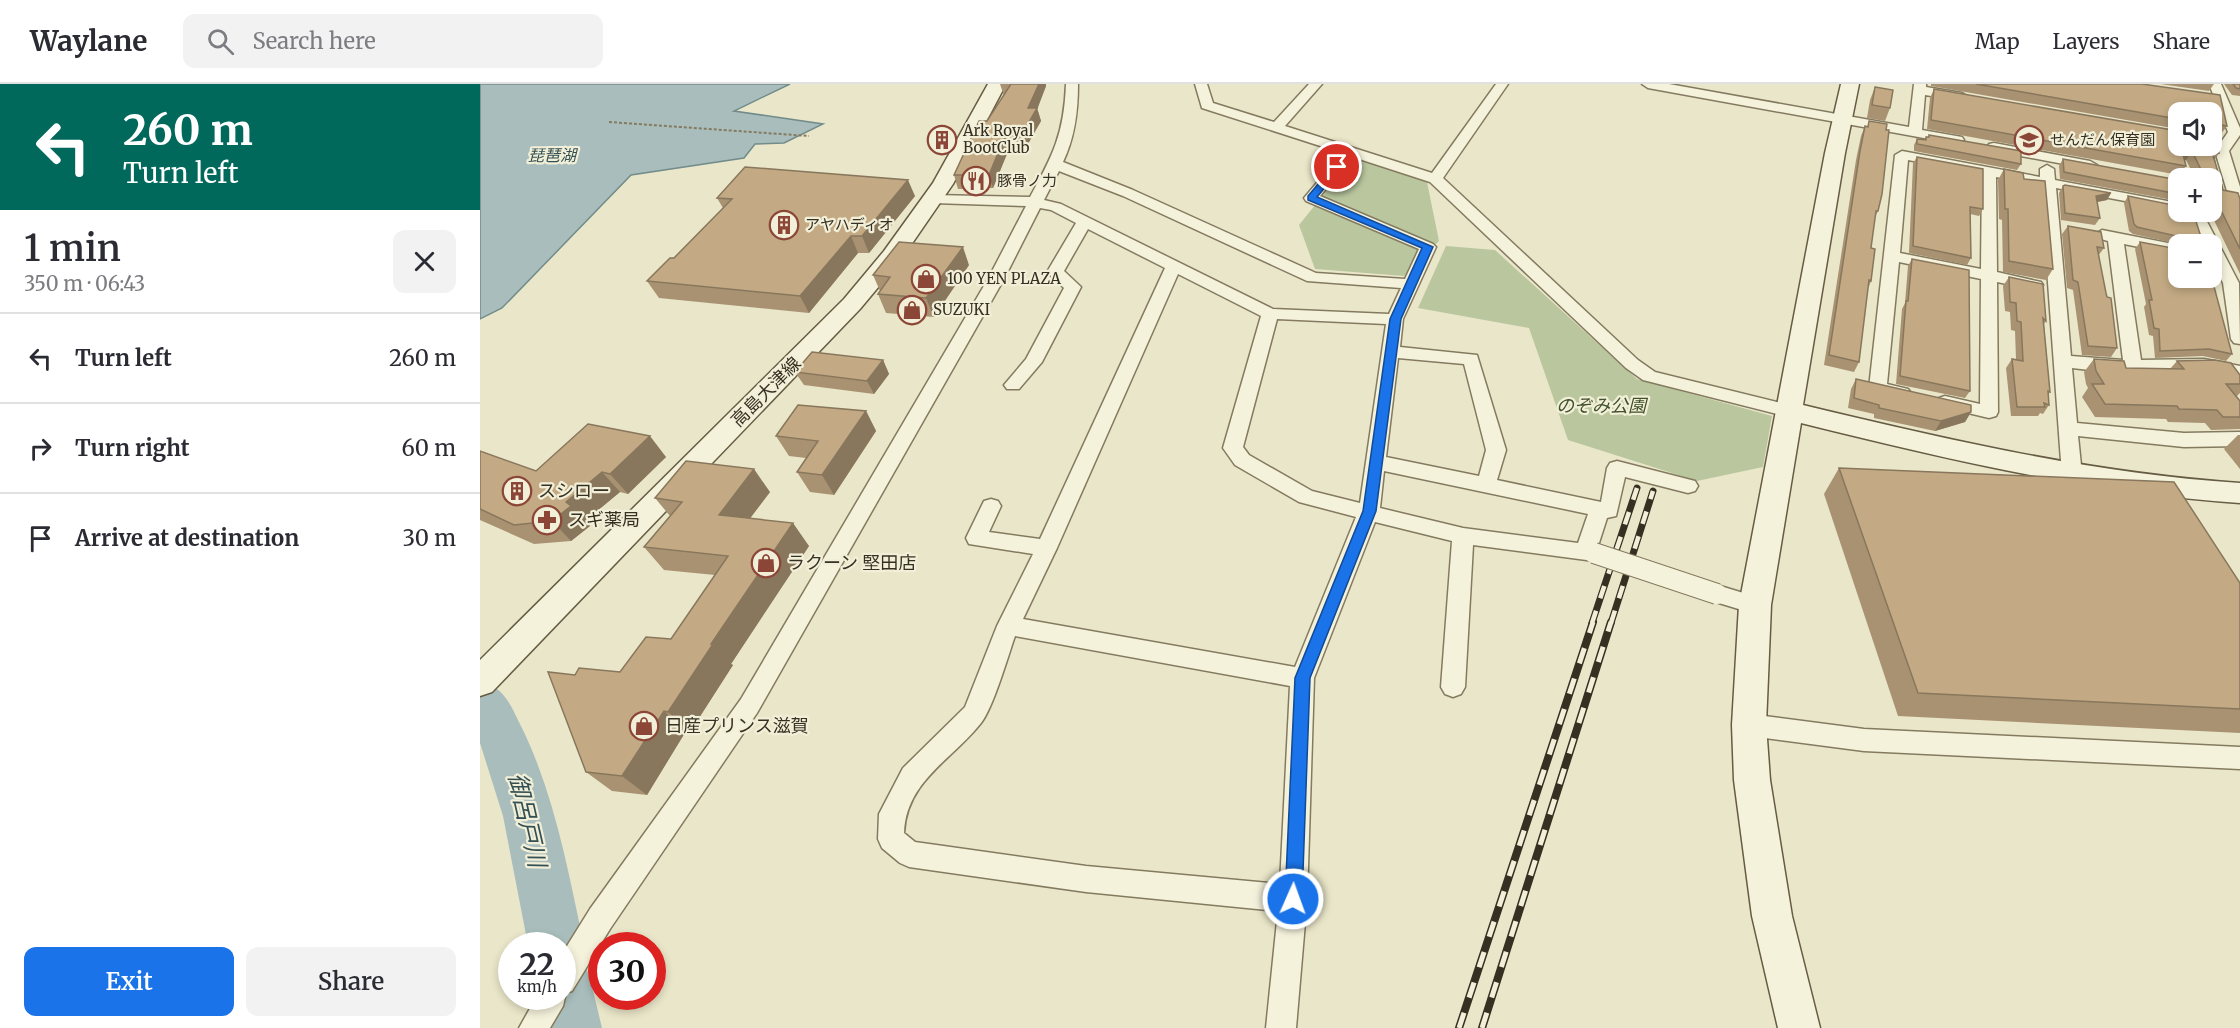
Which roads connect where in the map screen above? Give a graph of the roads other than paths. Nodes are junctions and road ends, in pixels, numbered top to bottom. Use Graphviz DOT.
graph roads {
  1 [pos="997,84"];
  2 [pos="1072,84"];
  3 [pos="1201,84"];
  4 [pos="1317,84"];
  5 [pos="1502,84"];
  6 [pos="1648,84"];
  7 [pos="1850,84"];
  8 [pos="2215,84"];
  9 [pos="1920,87"];
  10 [pos="2200,97"];
  11 [pos="1978,100"];
  12 [pos="2223,100"];
  13 [pos="2240,102"];
  14 [pos="1842,120"];
  15 [pos="1276,128"];
  16 [pos="1915,133"];
  17 [pos="2235,144"];
  18 [pos="1350,152"];
  19 [pos="2046,157"];
  20 [pos="1054,164"];
  21 [pos="2101,167"];
  22 [pos="1989,172"];
  23 [pos="1435,179"];
  24 [pos="2048,183"];
  25 [pos="2232,194"];
  26 [pos="933,199"];
  27 [pos="1035,202"];
  28 [pos="2168,205"];
  29 [pos="1084,222"];
  30 [pos="2084,231"];
  31 [pos="2115,238"];
  32 [pos="2168,248"];
  33 [pos="1892,256"];
  34 [pos="1174,266"];
  35 [pos="2222,269"];
  36 [pos="1989,276"];
  37 [pos="1411,284"];
  38 [pos="2057,290"];
  39 [pos="1270,314"];
  40 [pos="1395,319"];
  41 [pos="2240,339"];
  42 [pos="1391,352"];
  43 [pos="2063,362"];
  44 [pos="2133,366"];
  45 [pos="2240,372"];
  46 [pos="1013,385"];
  47 [pos="1789,411"];
  48 [pos="2068,429"];
  49 [pos="2240,439"];
  50 [pos="1376,462"];
  51 [pos="2072,475"];
  52 [pos="1486,485"];
  53 [pos="1688,486"];
  54 [pos="2240,493"];
  55 [pos="992,506"];
  56 [pos="1600,509"];
  57 [pos="1369,511"];
  58 [pos="1463,536"];
  59 [pos="1047,548"];
  60 [pos="1590,552"];
  61 [pos="1755,605"];
  62 [pos="1008,626"];
  63 [pos="487,675"];
  64 [pos="1302,678"];
  65 [pos="1453,687"];
  66 [pos="1749,725"];
  67 [pos="2240,758"];
  68 [pos="1293,899"];
  69 [pos="576,958"];
  70 [pos="545,1010"];
  71 [pos="534,1028"];
  72 [pos="1281,1028"];
  73 [pos="1799,1028"];
  1 -- 26 [label="street, 高島大津線"];
  2 -- 20 [label="street"];
  3 -- 15 [label="street"];
  4 -- 15 [label="street"];
  5 -- 23 [label="street"];
  6 -- 14 [label="street"];
  7 -- 14 [label="street"];
  8 -- 12 [label="street"];
  9 -- 11 [label="street"];
  9 -- 16 [label="street"];
  10 -- 12 [label="street"];
  12 -- 13 [label="street"];
  12 -- 17 [label="street"];
  14 -- 16 [label="street"];
  14 -- 47 [label="street"];
  15 -- 18 [label="street"];
  16 -- 19 [label="street"];
  17 -- 25 [label="street"];
  18 -- 23 [label="street"];
  18 -- 37 [label="street"];
  19 -- 21 [label="street"];
  19 -- 24 [label="street"];
  20 -- 27 [label="street"];
  20 -- 37 [label="street"];
  22 -- 24 [label="street"];
  22 -- 33 [label="street"];
  22 -- 36 [label="street"];
  23 -- 47 [label="street"];
  24 -- 28 [label="street"];
  24 -- 38 [label="street"];
  26 -- 27 [label="street"];
  26 -- 63 [label="street, 高島大津線"];
  27 -- 29 [label="street"];
  27 -- 69 [label="street"];
  29 -- 34 [label="street"];
  29 -- 46 [label="street"];
  30 -- 31 [label="street"];
  31 -- 32 [label="street"];
  31 -- 44 [label="street"];
  33 -- 36 [label="street"];
  33 -- 36 [label="street"];
  34 -- 39 [label="street"];
  34 -- 59 [label="street"];
  35 -- 41 [label="street"];
  36 -- 38 [label="street"];
  37 -- 40 [label="street"];
  38 -- 43 [label="street"];
  39 -- 40 [label="street"];
  39 -- 57 [label="street"];
  40 -- 42 [label="street"];
  42 -- 50 [label="street"];
  42 -- 52 [label="street"];
  43 -- 44 [label="street"];
  43 -- 48 [label="street"];
  44 -- 45 [label="street"];
  47 -- 51 [label="street"];
  47 -- 61 [label="street"];
  48 -- 49 [label="street"];
  48 -- 51 [label="street"];
  50 -- 52 [label="street"];
  50 -- 57 [label="street"];
  51 -- 54 [label="street"];
  52 -- 56 [label="street"];
  53 -- 56 [label="street"];
  55 -- 59 [label="street"];
  56 -- 60 [label="street"];
  57 -- 58 [label="street"];
  57 -- 64 [label="street"];
  58 -- 60 [label="street"];
  58 -- 65 [label="street"];
  59 -- 62 [label="street"];
  60 -- 61 [label="street, bridge"];
  61 -- 66 [label="street"];
  62 -- 64 [label="street"];
  62 -- 68 [label="street"];
  64 -- 68 [label="street"];
  66 -- 67 [label="street"];
  66 -- 73 [label="street"];
  68 -- 72 [label="street"];
  70 -- 71 [label="street"];
}
